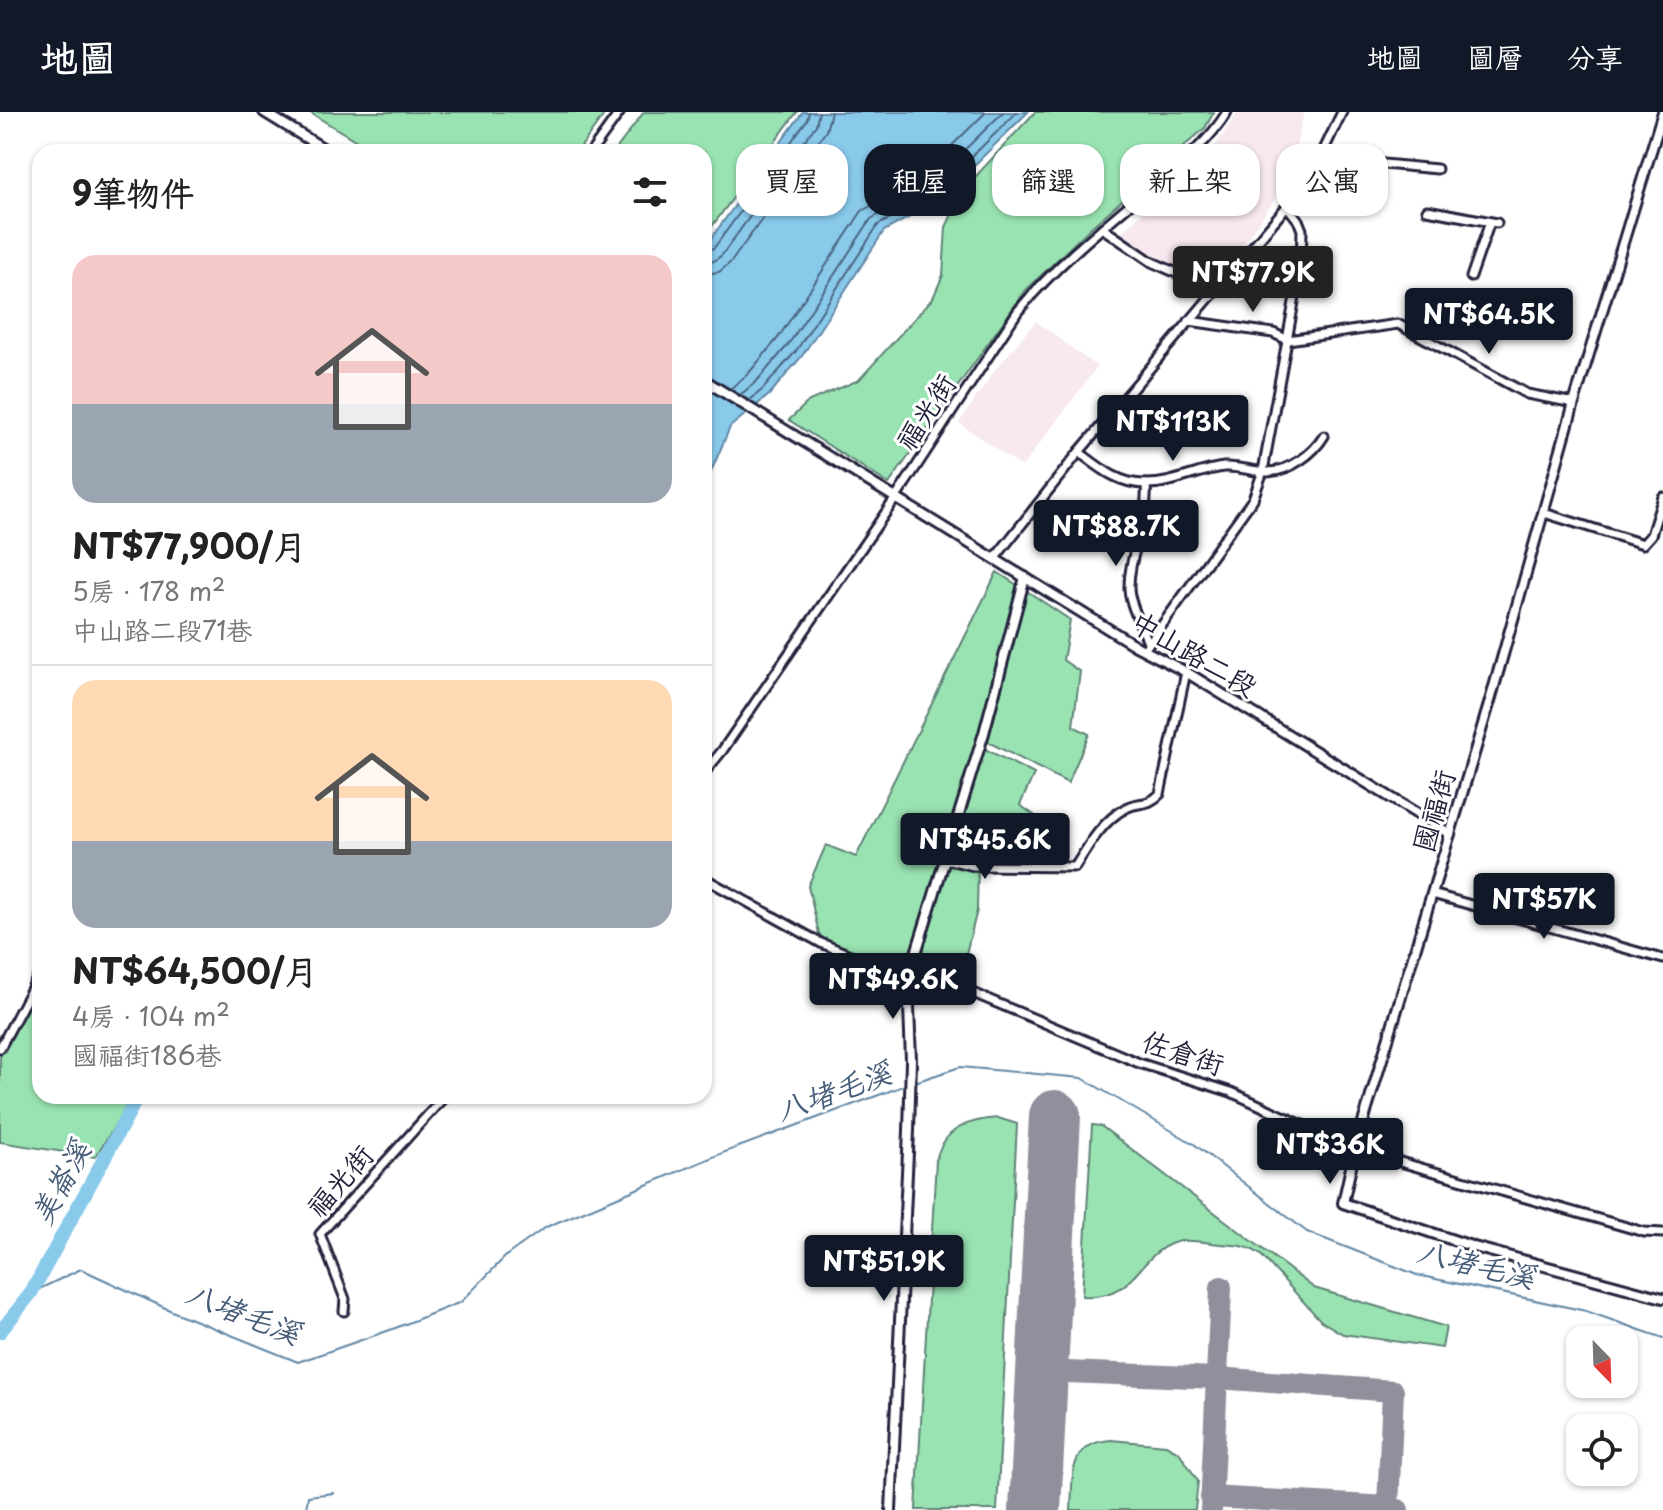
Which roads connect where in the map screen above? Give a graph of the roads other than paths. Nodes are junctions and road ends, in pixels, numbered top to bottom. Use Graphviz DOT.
graph roads {
  1 [pos="264,112"];
  2 [pos="620,112"];
  3 [pos="1227,112"];
  4 [pos="1342,112"];
  5 [pos="1663,112"];
  6 [pos="316,144"];
  7 [pos="597,144"];
  8 [pos="1327,144"];
  9 [pos="1388,164"];
  10 [pos="1437,169"];
  11 [pos="1427,210"];
  12 [pos="1278,216"];
  13 [pos="1295,216"];
  14 [pos="1102,228"];
  15 [pos="1471,277"];
  16 [pos="1215,290"];
  17 [pos="1189,321"];
  18 [pos="1288,340"];
  19 [pos="712,385"];
  20 [pos="1574,403"];
  21 [pos="1324,436"];
  22 [pos="1079,452"];
  23 [pos="1263,471"];
  24 [pos="1146,484"];
  25 [pos="1663,497"];
  26 [pos="895,499"];
  27 [pos="1544,513"];
  28 [pos="995,558"];
  29 [pos="1025,577"];
  30 [pos="1146,646"];
  31 [pos="1186,672"];
  32 [pos="712,763"];
  33 [pos="1450,834"];
  34 [pos="945,859"];
  35 [pos="712,882"];
  36 [pos="1432,894"];
  37 [pos="1663,959"];
  38 [pos="908,979"];
  39 [pos="32,988"];
  40 [pos="0,1048"];
  41 [pos="438,1104"];
  42 [pos="1355,1149"];
  43 [pos="1663,1233"];
  44 [pos="1663,1298"];
  45 [pos="344,1311"];
  46 [pos="891,1510"];
  1 -- 6 [label="street"];
  2 -- 7 [label="street"];
  3 -- 14 [label="street, 福光街"];
  4 -- 8 [label="street"];
  5 -- 20 [label="street, 國福街"];
  9 -- 10 [label="street"];
  11 -- 15 [label="street"];
  12 -- 16 [label="street"];
  13 -- 18 [label="street"];
  14 -- 16 [label="street"];
  14 -- 26 [label="street, 福光街"];
  16 -- 17 [label="street"];
  17 -- 18 [label="street"];
  17 -- 22 [label="street"];
  18 -- 20 [label="street"];
  18 -- 23 [label="street"];
  19 -- 26 [label="street, 中山路二段"];
  20 -- 27 [label="street, 國福街"];
  21 -- 23 [label="street"];
  22 -- 24 [label="street"];
  22 -- 28 [label="street"];
  23 -- 24 [label="street"];
  23 -- 30 [label="street"];
  24 -- 30 [label="street"];
  25 -- 27 [label="street"];
  26 -- 28 [label="street, 中山路二段"];
  26 -- 32 [label="street, 福光街"];
  27 -- 33 [label="street, 國福街"];
  28 -- 29 [label="street, 中山路二段"];
  29 -- 30 [label="street, 中山路二段"];
  29 -- 34 [label="street"];
  30 -- 31 [label="street, 中山路二段"];
  31 -- 33 [label="street, 中山路二段"];
  31 -- 34 [label="street"];
  33 -- 36 [label="street, 國福街"];
  34 -- 38 [label="street"];
  35 -- 38 [label="street, 佐倉街"];
  36 -- 37 [label="street"];
  36 -- 42 [label="street, 國福街"];
  38 -- 42 [label="street, 佐倉街"];
  38 -- 46 [label="street"];
  39 -- 40 [label="street"];
  41 -- 45 [label="street, 福光街"];
  42 -- 43 [label="street, 佐倉街"];
  42 -- 44 [label="street, 國福街"];
}
